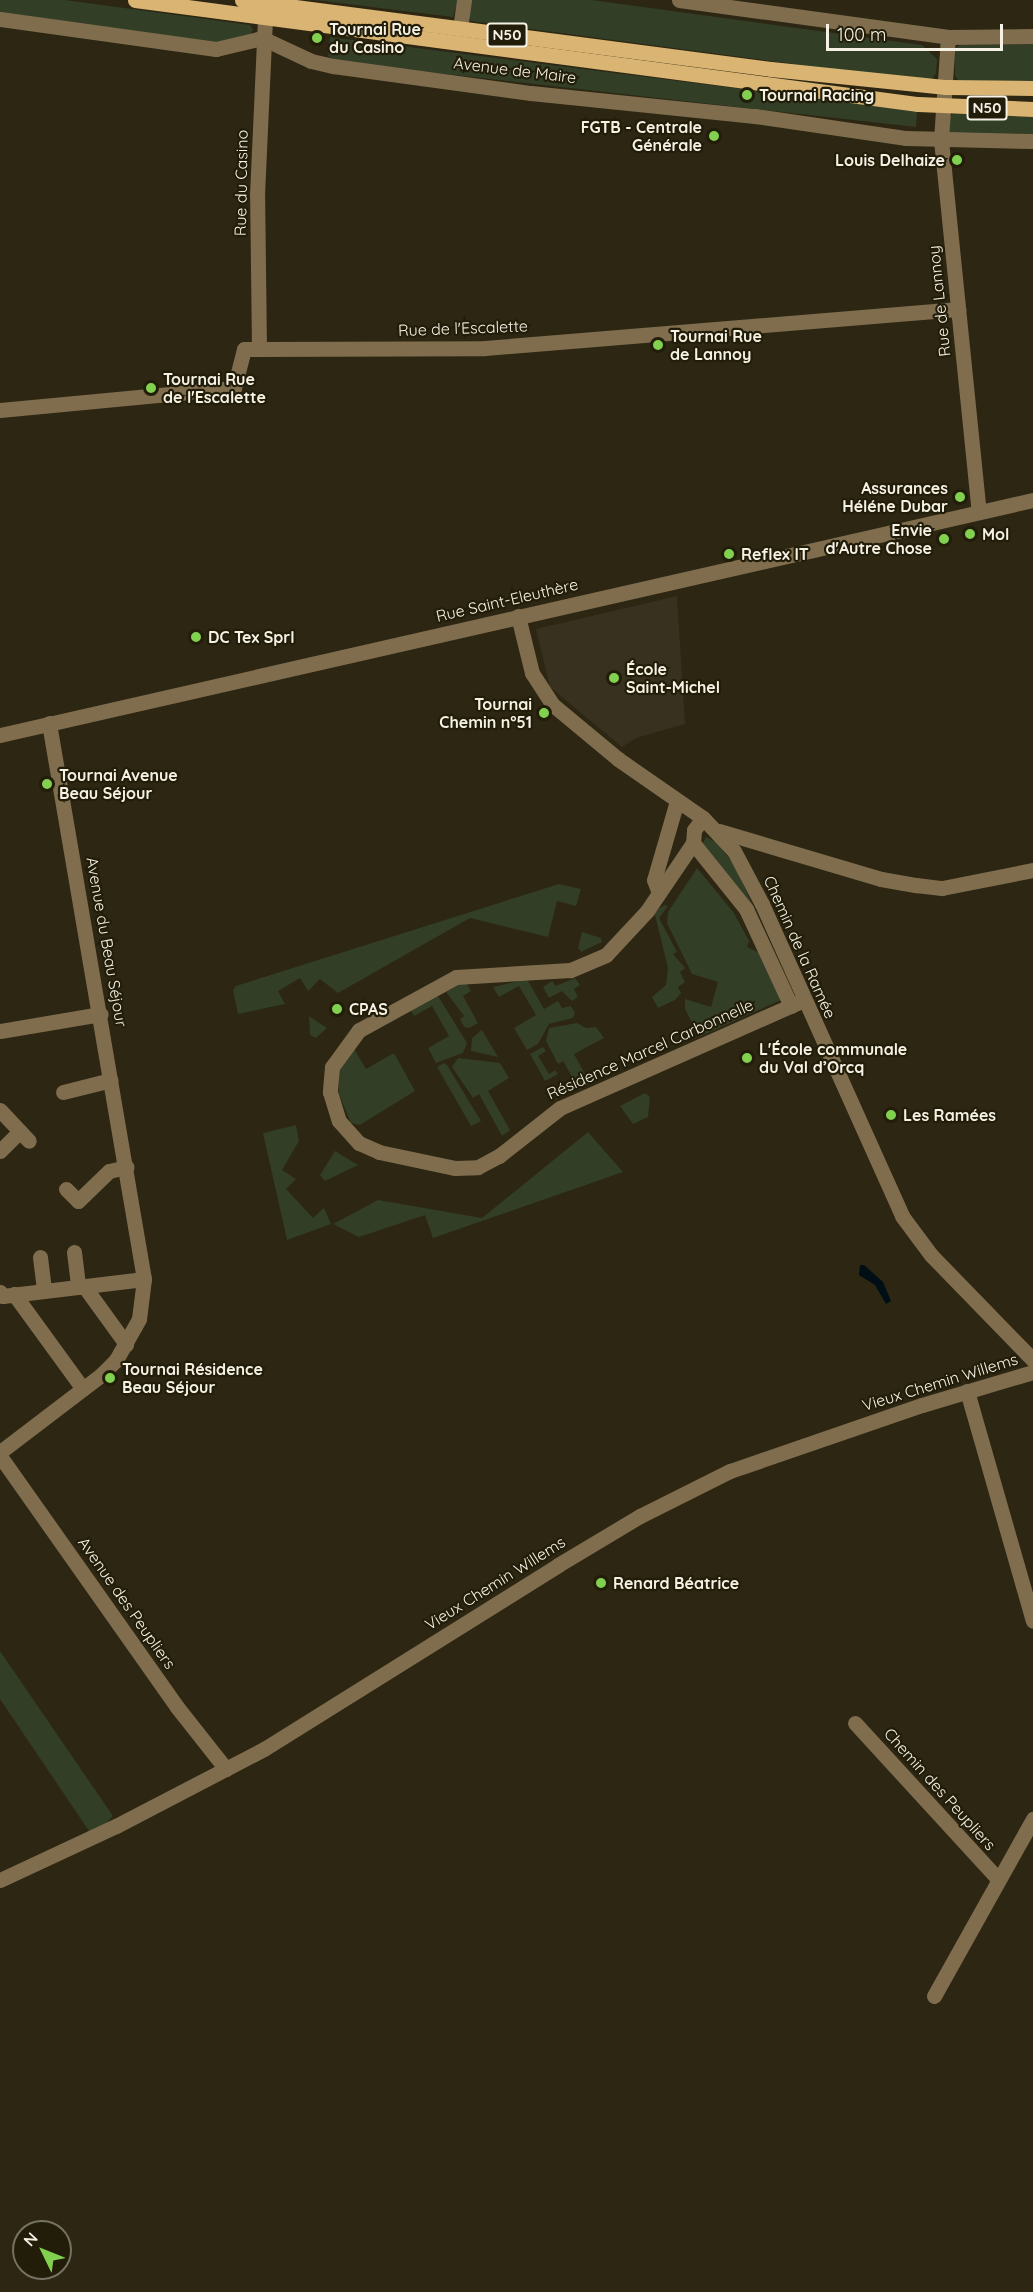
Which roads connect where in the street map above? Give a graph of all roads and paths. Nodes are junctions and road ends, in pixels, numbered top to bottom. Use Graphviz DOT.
graph roads {
  1 [pos="135,0"];
  2 [pos="242,0"];
  3 [pos="464,0"];
  4 [pos="679,0"];
  5 [pos="265,17"];
  6 [pos="0,19"];
  7 [pos="460,29"];
  8 [pos="1033,36"];
  9 [pos="948,37"];
  10 [pos="262,38"];
  11 [pos="946,87"];
  12 [pos="1033,88"];
  13 [pos="942,106"];
  14 [pos="1033,108"];
  15 [pos="941,140"];
  16 [pos="1033,141"];
  17 [pos="958,309"];
  18 [pos="259,349"];
  19 [pos="0,410"];
  20 [pos="1029,502"];
  21 [pos="979,512"];
  22 [pos="518,616"];
  23 [pos="49,723"];
  24 [pos="0,735"];
  25 [pos="677,801"];
  26 [pos="715,829"];
  27 [pos="697,830"];
  28 [pos="667,831"];
  29 [pos="1033,870"];
  30 [pos="659,893"];
  31 [pos="799,1002"];
  32 [pos="101,1014"];
  33 [pos="0,1031"];
  34 [pos="111,1080"];
  35 [pos="63,1092"];
  36 [pos="0,1110"];
  37 [pos="0,1151"];
  38 [pos="127,1167"];
  39 [pos="66,1189"];
  40 [pos="74,1252"];
  41 [pos="40,1257"];
  42 [pos="144,1279"];
  43 [pos="81,1287"];
  44 [pos="44,1291"];
  45 [pos="7,1293"];
  46 [pos="126,1344"];
  47 [pos="1033,1360"];
  48 [pos="1033,1372"];
  49 [pos="83,1389"];
  50 [pos="967,1391"];
  51 [pos="0,1454"];
  52 [pos="1033,1621"];
  53 [pos="855,1723"];
  54 [pos="226,1769"];
  55 [pos="1033,1819"];
  56 [pos="998,1879"];
  57 [pos="0,1880"];
  58 [pos="934,1996"];
  1 -- 5 [label="main road, Avenue de Maire / N50"];
  2 -- 7 [label="main road, Avenue de Maire / N50"];
  3 -- 7 [label="street, Avenue de Maire"];
  4 -- 9 [label="street"];
  5 -- 10 [label="street, Rue du Casino"];
  5 -- 13 [label="main road, Avenue de Maire / N50"];
  6 -- 10 [label="street"];
  7 -- 11 [label="main road, Avenue de Maire / N50"];
  8 -- 9 [label="street"];
  9 -- 11 [label="street, Rue de Lannoy"];
  10 -- 15 [label="street, Avenue de Maire"];
  10 -- 18 [label="street, Rue du Casino"];
  11 -- 12 [label="main road, Avenue de Maire / N50"];
  11 -- 13 [label="street, Rue de Lannoy"];
  13 -- 14 [label="main road, Avenue de Maire / N50"];
  13 -- 15 [label="street, Rue de Lannoy"];
  15 -- 16 [label="street, Avenue de Maire"];
  15 -- 17 [label="street, Rue de Lannoy"];
  17 -- 18 [label="street, Rue de l'Escalette"];
  17 -- 21 [label="street, Rue de Lannoy"];
  18 -- 19 [label="street"];
  20 -- 21 [label="street, Rue Saint-Eleuthère"];
  21 -- 22 [label="street, Rue Saint-Eleuthère"];
  22 -- 23 [label="street, Rue Saint-Eleuthère"];
  22 -- 25 [label="street, Chemin de la Ramée"];
  23 -- 24 [label="street, Rue Saint-Eleuthère"];
  23 -- 32 [label="street, Avenue du Beau Séjour"];
  25 -- 27 [label="street, Chemin de la Ramée"];
  25 -- 28 [label="street"];
  26 -- 27 [label="street, Chemin de la Ramée"];
  26 -- 29 [label="street"];
  26 -- 31 [label="street, Chemin de la Ramée"];
  27 -- 28 [label="street"];
  27 -- 30 [label="street, Résidence Marcel Carbonnelle"];
  27 -- 31 [label="street"];
  28 -- 30 [label="street"];
  30 -- 31 [label="street, Résidence Marcel Carbonnelle"];
  31 -- 47 [label="street, Chemin de la Ramée"];
  32 -- 33 [label="street"];
  32 -- 34 [label="street, Avenue du Beau Séjour"];
  34 -- 35 [label="street"];
  34 -- 38 [label="street, Avenue du Beau Séjour"];
  36 -- 37 [label="street"];
  38 -- 39 [label="street"];
  38 -- 42 [label="street, Avenue du Beau Séjour"];
  40 -- 43 [label="street"];
  41 -- 44 [label="street"];
  42 -- 43 [label="street"];
  42 -- 46 [label="street, Avenue du Beau Séjour"];
  43 -- 44 [label="street"];
  43 -- 46 [label="street"];
  44 -- 45 [label="street"];
  45 -- 49 [label="street"];
  46 -- 49 [label="street, Avenue du Beau Séjour"];
  48 -- 50 [label="street, Vieux Chemin Willems"];
  49 -- 51 [label="street, Avenue du Beau Séjour"];
  50 -- 52 [label="street"];
  50 -- 54 [label="street, Vieux Chemin Willems"];
  51 -- 54 [label="street, Avenue des Peupliers"];
  53 -- 56 [label="street, Chemin des Peupliers"];
  54 -- 57 [label="street, Vieux Chemin Willems"];
  55 -- 56 [label="street"];
  56 -- 58 [label="street"];
}
